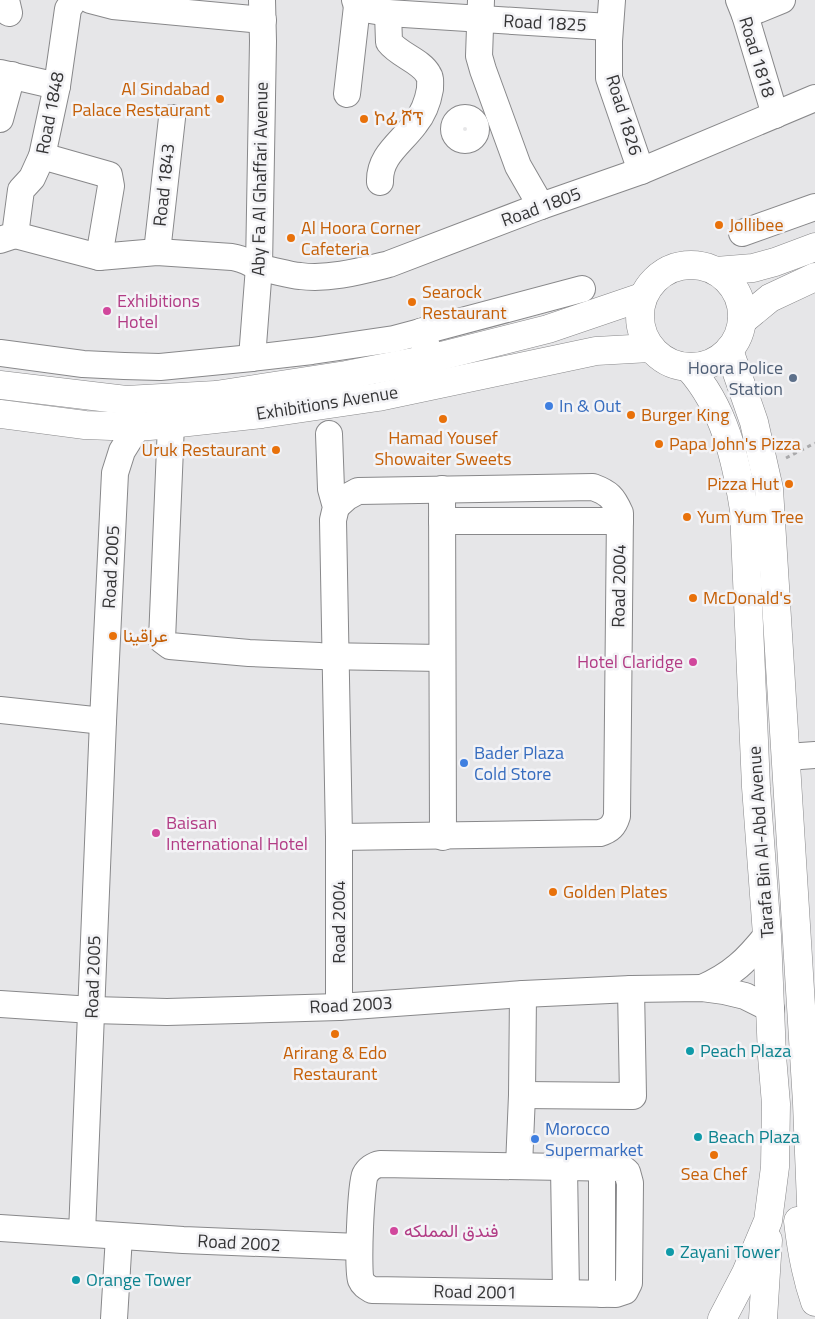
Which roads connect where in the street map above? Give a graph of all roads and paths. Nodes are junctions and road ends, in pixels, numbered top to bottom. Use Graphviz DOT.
graph roads {
  1 [pos="74,0"];
  2 [pos="90,0"];
  3 [pos="612,0"];
  4 [pos="782,0"];
  5 [pos="370,7"];
  6 [pos="742,8"];
  7 [pos="263,10"];
  8 [pos="481,10"];
  9 [pos="609,27"];
  10 [pos="6,74"];
  11 [pos="57,86"];
  12 [pos="347,94"];
  13 [pos="815,98"];
  14 [pos="426,105"];
  15 [pos="775,115"];
  16 [pos="172,118"];
  17 [pos="0,119"];
  18 [pos="458,120"];
  19 [pos="42,156"];
  20 [pos="642,171"];
  21 [pos="380,182"];
  22 [pos="11,186"];
  23 [pos="541,206"];
  24 [pos="815,207"];
  25 [pos="742,233"];
  26 [pos="7,238"];
  27 [pos="815,247"];
  28 [pos="157,252"];
  29 [pos="99,257"];
  30 [pos="260,267"];
  31 [pos="716,270"];
  32 [pos="815,278"];
  33 [pos="582,289"];
  34 [pos="642,297"];
  35 [pos="742,321"];
  36 [pos="422,332"];
  37 [pos="650,348"];
  38 [pos="730,350"];
  39 [pos="0,353"];
  40 [pos="252,358"];
  41 [pos="429,358"];
  42 [pos="689,368"];
  43 [pos="0,385"];
  44 [pos="0,414"];
  45 [pos="171,424"];
  46 [pos="85,425"];
  47 [pos="138,427"];
  48 [pos="329,434"];
  49 [pos="815,443"];
  50 [pos="764,469"];
  51 [pos="116,473"];
  52 [pos="442,489"];
  53 [pos="336,507"];
  54 [pos="442,521"];
  55 [pos="620,521"];
  56 [pos="336,657"];
  57 [pos="442,658"];
  58 [pos="0,710"];
  59 [pos="103,721"];
  60 [pos="815,755"];
  61 [pos="787,757"];
  62 [pos="343,837"];
  63 [pos="442,837"];
  64 [pos="767,935"];
  65 [pos="702,988"];
  66 [pos="631,989"];
  67 [pos="523,994"];
  68 [pos="0,1004"];
  69 [pos="343,1007"];
  70 [pos="92,1010"];
  71 [pos="771,1010"];
  72 [pos="522,1094"];
  73 [pos="811,1101"];
  74 [pos="519,1166"];
  75 [pos="564,1167"];
  76 [pos="768,1221"];
  77 [pos="0,1228"];
  78 [pos="82,1234"];
  79 [pos="119,1236"];
  80 [pos="815,1241"];
  81 [pos="359,1247"];
  82 [pos="566,1293"];
  83 [pos="815,1302"];
  84 [pos="114,1319"];
  85 [pos="722,1319"];
  86 [pos="763,1319"];
  1 -- 11 [label="street, Road 1848"];
  2 -- 7 [label="street"];
  3 -- 9 [label="street, Road 1826"];
  4 -- 6 [label="street"];
  5 -- 8 [label="street, Road 1825"];
  5 -- 12 [label="street"];
  5 -- 14 [label="street"];
  6 -- 15 [label="street, Road 1818"];
  7 -- 30 [label="street, Aby Fa Al Ghaffari Avenue"];
  8 -- 9 [label="street, Road 1825"];
  8 -- 23 [label="street"];
  9 -- 20 [label="street, Road 1826"];
  10 -- 11 [label="street"];
  10 -- 17 [label="street"];
  11 -- 19 [label="street, Road 1848"];
  13 -- 15 [label="street, Road 1805"];
  14 -- 18 [label="street"];
  14 -- 21 [label="street"];
  15 -- 20 [label="street, Road 1805"];
  16 -- 28 [label="street, Road 1843"];
  19 -- 22 [label="street, Road 1848"];
  19 -- 29 [label="street"];
  20 -- 23 [label="street, Road 1805"];
  22 -- 26 [label="street, Road 1848"];
  23 -- 30 [label="street, Road 1805"];
  24 -- 25 [label="street"];
  26 -- 29 [label="street, Road 1843"];
  27 -- 31 [label="main road"];
  28 -- 29 [label="street, Road 1843"];
  28 -- 30 [label="street, Road 1843"];
  30 -- 40 [label="street, Aby Fa Al Ghaffari Avenue"];
  31 -- 34 [label="main road"];
  31 -- 35 [label="main road"];
  32 -- 35 [label="main road"];
  33 -- 36 [label="street"];
  34 -- 37 [label="main road"];
  34 -- 41 [label="main road, Exhibitions Avenue"];
  35 -- 38 [label="main road"];
  36 -- 40 [label="street"];
  36 -- 41 [label="main road"];
  37 -- 42 [label="main road"];
  37 -- 45 [label="main road, Exhibitions Avenue"];
  38 -- 42 [label="main road"];
  38 -- 50 [label="main road, Tarafa Bin Al-Abd Avenue"];
  39 -- 40 [label="street"];
  41 -- 43 [label="main road, Exhibitions Avenue"];
  42 -- 64 [label="main road, Tarafa Bin Al-Abd Avenue"];
  44 -- 46 [label="main road, Exhibitions Avenue"];
  45 -- 47 [label="main road, Exhibitions Avenue"];
  45 -- 56 [label="street"];
  46 -- 47 [label="main road, Exhibitions Avenue"];
  46 -- 51 [label="street, Road 2005"];
  47 -- 51 [label="street, Road 2005"];
  48 -- 53 [label="street, Road 2004"];
  49 -- 50 [label="path"];
  50 -- 61 [label="main road, Tarafa Bin Al-Abd Avenue"];
  51 -- 59 [label="street, Road 2005"];
  52 -- 53 [label="street, Road 2004"];
  52 -- 54 [label="street"];
  52 -- 55 [label="street, Road 2004"];
  53 -- 56 [label="street, Road 2004"];
  54 -- 55 [label="street"];
  54 -- 57 [label="street"];
  55 -- 63 [label="street, Road 2004"];
  56 -- 57 [label="street"];
  56 -- 62 [label="street, Road 2004"];
  57 -- 63 [label="street"];
  58 -- 59 [label="street"];
  59 -- 70 [label="street, Road 2005"];
  60 -- 61 [label="street"];
  61 -- 73 [label="main road, Tarafa Bin Al-Abd Avenue"];
  62 -- 63 [label="street, Road 2004"];
  62 -- 69 [label="street, Road 2004"];
  64 -- 65 [label="street, Road 2003"];
  64 -- 71 [label="main road, Tarafa Bin Al-Abd Avenue"];
  65 -- 66 [label="street, Road 2003"];
  65 -- 71 [label="street, Road 2003"];
  66 -- 67 [label="street, Road 2003"];
  66 -- 72 [label="street"];
  67 -- 69 [label="street, Road 2003"];
  67 -- 72 [label="street"];
  68 -- 70 [label="street, Road 2003"];
  69 -- 70 [label="street, Road 2003"];
  70 -- 78 [label="street, Road 2005"];
  71 -- 76 [label="main road, Tarafa Bin Al-Abd Avenue"];
  72 -- 74 [label="street"];
  73 -- 80 [label="main road, Tarafa Bin Al-Abd Avenue"];
  73 -- 83 [label="main road"];
  74 -- 75 [label="street, Road 2001"];
  74 -- 81 [label="street, Road 2001"];
  75 -- 82 [label="street"];
  75 -- 82 [label="street, Road 2001"];
  76 -- 85 [label="main road, Tarafa Bin Al-Abd Avenue"];
  76 -- 86 [label="main road"];
  77 -- 78 [label="street, Road 2002"];
  78 -- 79 [label="street, Road 2002"];
  79 -- 81 [label="street, Road 2002"];
  79 -- 84 [label="street"];
  81 -- 82 [label="street, Road 2001"];
}
